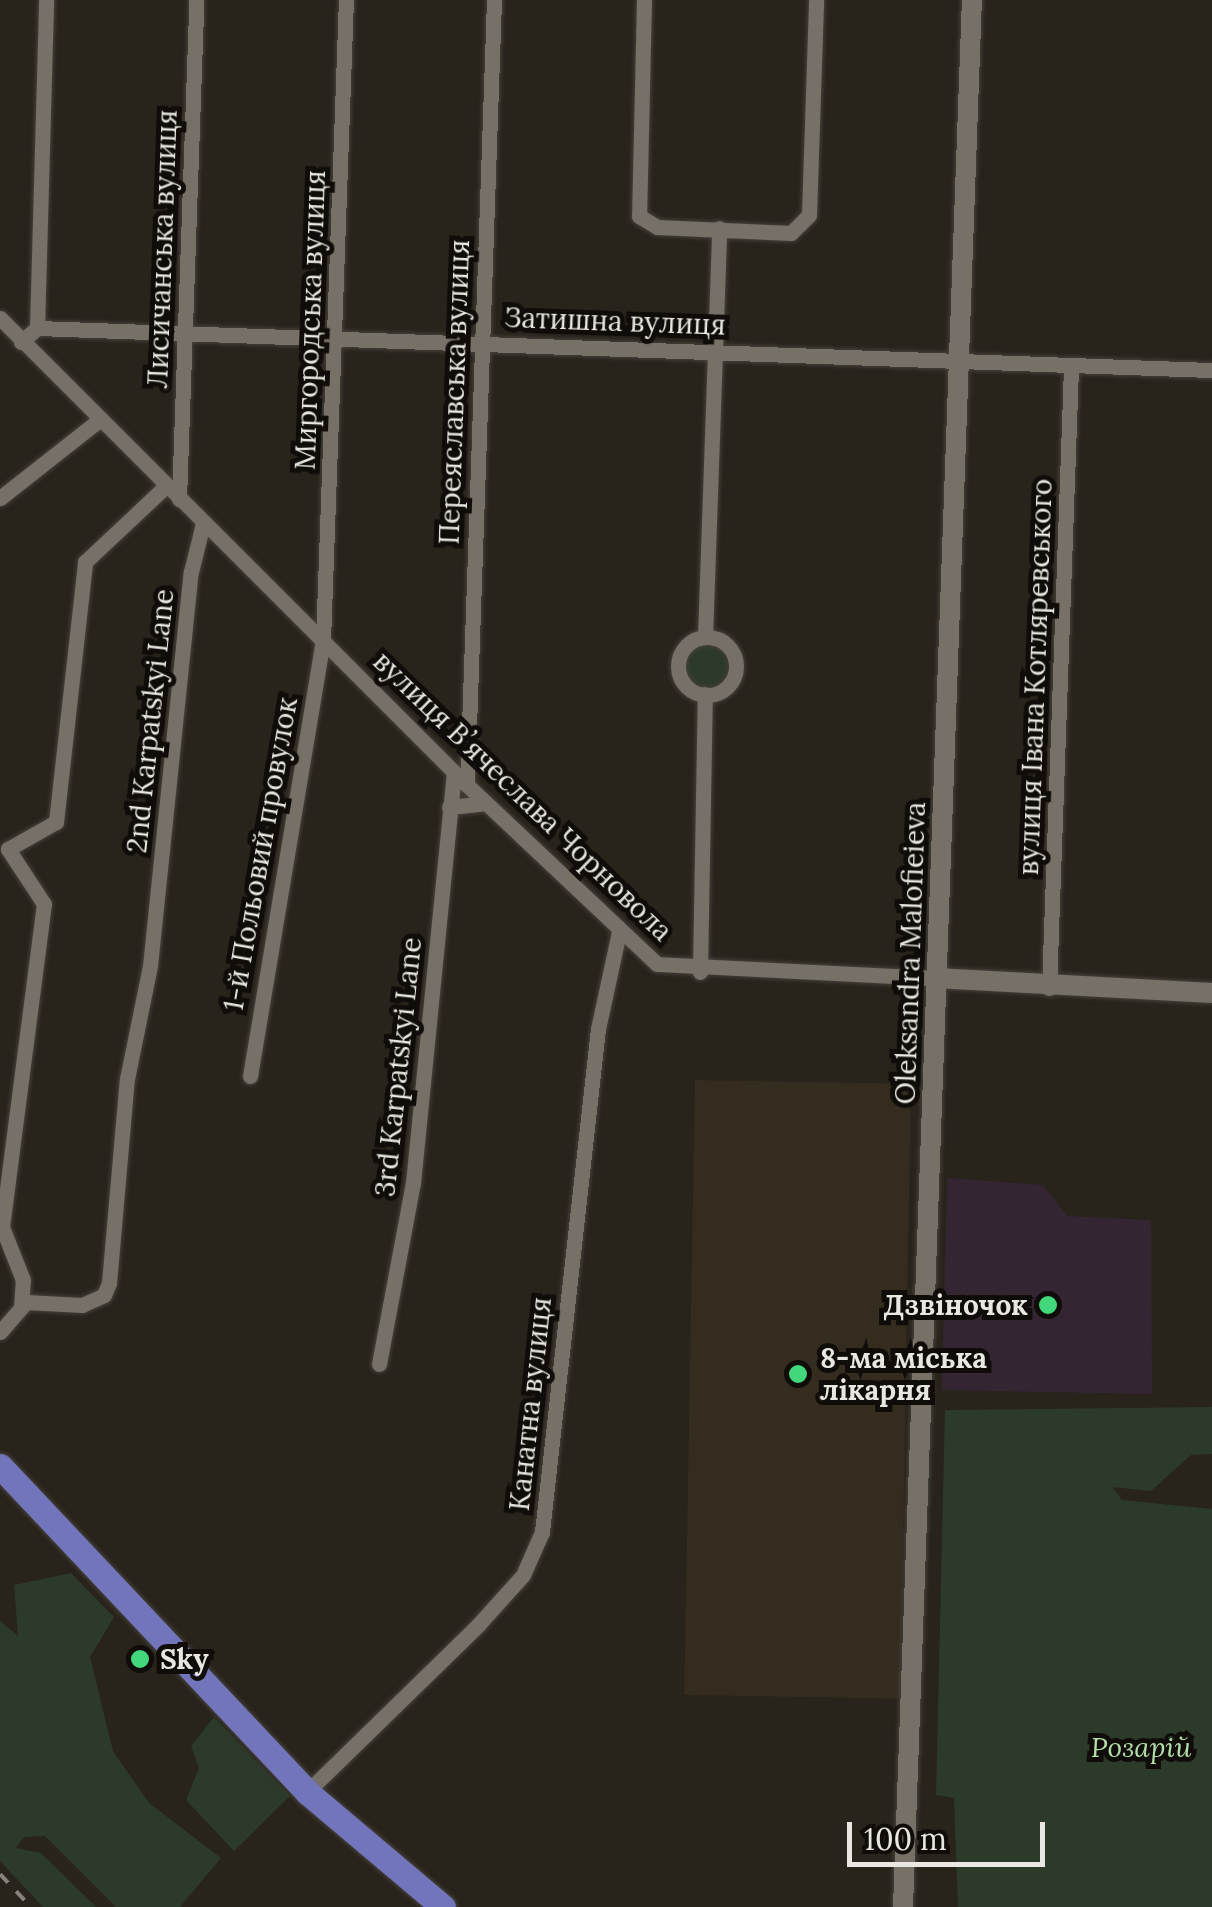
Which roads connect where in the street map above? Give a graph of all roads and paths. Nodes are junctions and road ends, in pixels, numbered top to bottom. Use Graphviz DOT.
graph roads {
  1 [pos="46,0"];
  2 [pos="196,0"];
  3 [pos="346,0"];
  4 [pos="494,0"];
  5 [pos="644,0"];
  6 [pos="816,0"];
  7 [pos="972,0"];
  8 [pos="719,228"];
  9 [pos="0,318"];
  10 [pos="37,328"];
  11 [pos="184,333"];
  12 [pos="335,337"];
  13 [pos="479,341"];
  14 [pos="21,342"];
  15 [pos="716,351"];
  16 [pos="958,362"];
  17 [pos="1071,368"];
  18 [pos="1212,370"];
  19 [pos="99,420"];
  20 [pos="165,487"];
  21 [pos="0,498"];
  22 [pos="179,499"];
  23 [pos="203,523"];
  24 [pos="706,637"];
  25 [pos="323,641"];
  26 [pos="705,694"];
  27 [pos="454,773"];
  28 [pos="467,785"];
  29 [pos="486,803"];
  30 [pos="450,807"];
  31 [pos="4,844"];
  32 [pos="619,932"];
  33 [pos="700,972"];
  34 [pos="936,978"];
  35 [pos="1049,988"];
  36 [pos="1212,993"];
  37 [pos="250,1076"];
  38 [pos="20,1307"];
  39 [pos="0,1332"];
  40 [pos="379,1364"];
  41 [pos="0,1466"];
  42 [pos="308,1792"];
  43 [pos="442,1907"];
  44 [pos="903,1907"];
  1 -- 10 [label="street"];
  2 -- 11 [label="street, Лисичанська вулиця"];
  3 -- 12 [label="street, Миргородська вулиця"];
  4 -- 13 [label="street, Переяславська вулиця"];
  5 -- 8 [label="street"];
  6 -- 8 [label="street"];
  7 -- 16 [label="street, Oleksandra Malofieieva"];
  8 -- 15 [label="street"];
  9 -- 14 [label="street, вулиця Вʼячеслава Чорновола"];
  10 -- 11 [label="street, Затишна вулиця"];
  10 -- 14 [label="street"];
  11 -- 12 [label="street, Затишна вулиця"];
  11 -- 22 [label="street, Лисичанська вулиця"];
  12 -- 13 [label="street, Затишна вулиця"];
  12 -- 25 [label="street, Миргородська вулиця"];
  13 -- 15 [label="street, Затишна вулиця"];
  13 -- 28 [label="street, Переяславська вулиця"];
  14 -- 19 [label="street, вулиця Вʼячеслава Чорновола"];
  15 -- 16 [label="street, Затишна вулиця"];
  15 -- 24 [label="street"];
  16 -- 17 [label="street, Затишна вулиця"];
  16 -- 34 [label="street, Oleksandra Malofieieva"];
  17 -- 18 [label="street, Затишна вулиця"];
  17 -- 35 [label="street, вулиця Івана Котляревського"];
  19 -- 20 [label="street, вулиця Вʼячеслава Чорновола"];
  19 -- 21 [label="street"];
  20 -- 22 [label="street, вулиця Вʼячеслава Чорновола"];
  20 -- 31 [label="street"];
  22 -- 23 [label="street, вулиця Вʼячеслава Чорновола"];
  23 -- 25 [label="street, вулиця Вʼячеслава Чорновола"];
  23 -- 38 [label="street, 2nd Karpatskyi Lane"];
  24 -- 26 [label="street"];
  24 -- 26 [label="street"];
  25 -- 27 [label="street, вулиця Вʼячеслава Чорновола"];
  25 -- 37 [label="street, 1-й Польовий провулок"];
  26 -- 33 [label="street"];
  27 -- 28 [label="street, вулиця Вʼячеслава Чорновола"];
  27 -- 30 [label="street, 3rd Karpatskyi Lane"];
  28 -- 29 [label="street, вулиця Вʼячеслава Чорновола"];
  29 -- 30 [label="street"];
  29 -- 32 [label="street, вулиця Вʼячеслава Чорновола"];
  30 -- 40 [label="street, 3rd Karpatskyi Lane"];
  31 -- 38 [label="street"];
  32 -- 33 [label="street, вулиця Вʼячеслава Чорновола"];
  32 -- 42 [label="street, Канатна вулиця"];
  33 -- 34 [label="street, вулиця Вʼячеслава Чорновола"];
  34 -- 35 [label="street, вулиця Вʼячеслава Чорновола"];
  34 -- 44 [label="street, Oleksandra Malofieieva"];
  35 -- 36 [label="street, вулиця Вʼячеслава Чорновола"];
  38 -- 39 [label="street"];
  41 -- 42 [label="main road"];
  42 -- 43 [label="main road"];
}
